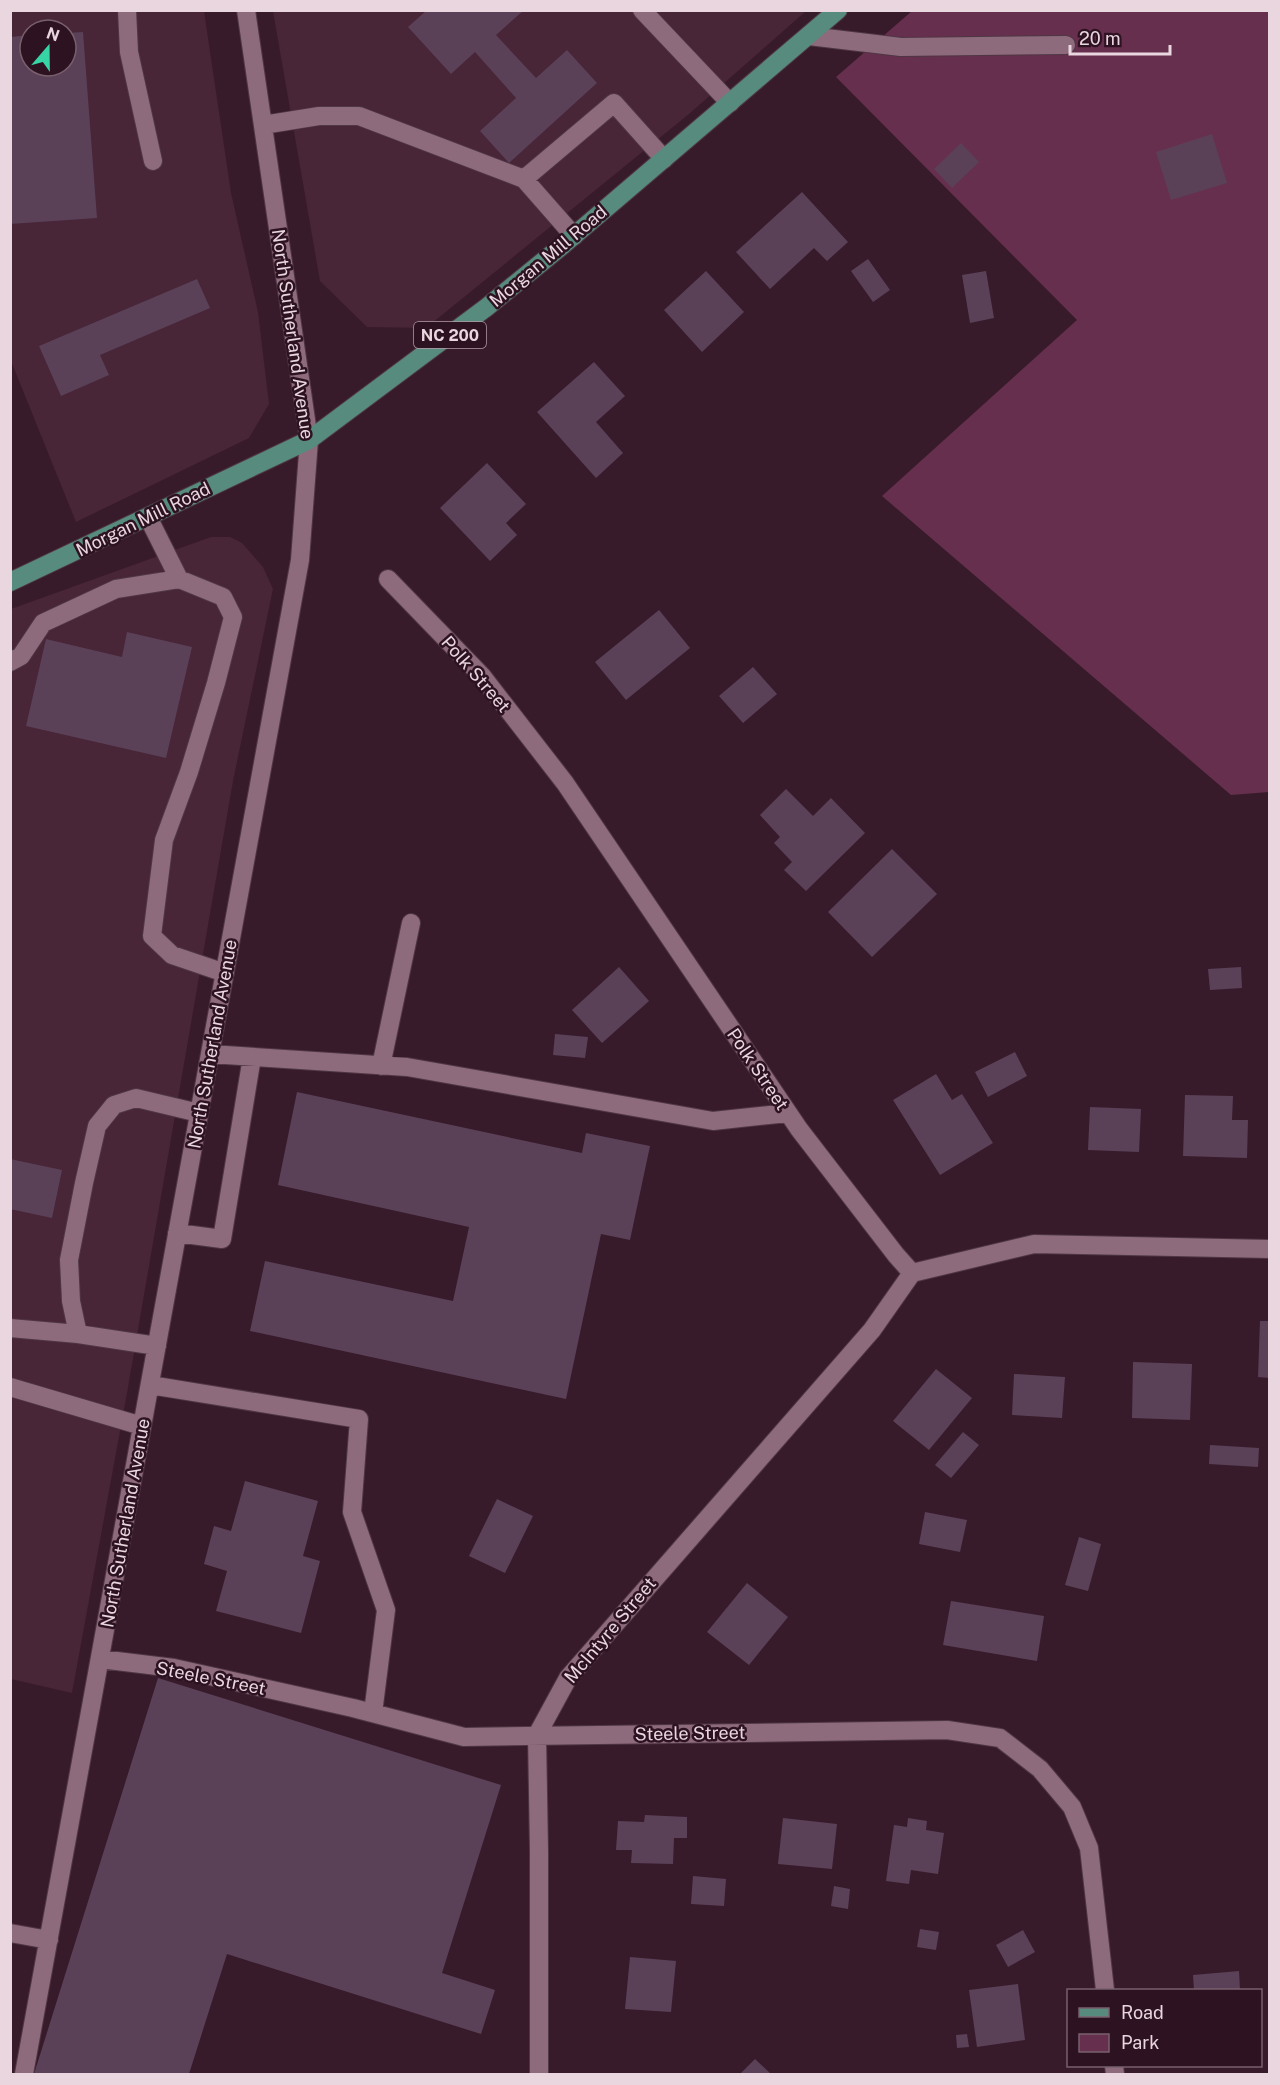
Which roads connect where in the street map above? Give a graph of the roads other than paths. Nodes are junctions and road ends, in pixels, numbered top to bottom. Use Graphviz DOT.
graph roads {
  1 [pos="127,10"];
  2 [pos="246,10"];
  3 [pos="642,10"];
  4 [pos="838,10"];
  5 [pos="809,36"];
  6 [pos="1066,45"];
  7 [pos="730,103"];
  8 [pos="263,125"];
  9 [pos="664,159"];
  10 [pos="153,161"];
  11 [pos="524,179"];
  12 [pos="574,236"];
  13 [pos="309,440"];
  14 [pos="148,517"];
  15 [pos="179,579"];
  16 [pos="388,579"];
  17 [pos="10,582"];
  18 [pos="10,662"];
  19 [pos="411,923"];
  20 [pos="225,973"];
  21 [pos="210,1054"];
  22 [pos="252,1057"];
  23 [pos="381,1065"];
  24 [pos="199,1113"];
  25 [pos="788,1113"];
  26 [pos="177,1233"];
  27 [pos="1269,1249"];
  28 [pos="912,1273"];
  29 [pos="10,1328"];
  30 [pos="78,1334"];
  31 [pos="157,1346"];
  32 [pos="150,1385"];
  33 [pos="10,1387"];
  34 [pos="142,1426"];
  35 [pos="100,1659"];
  36 [pos="373,1713"];
  37 [pos="537,1735"];
  38 [pos="10,1933"];
  39 [pos="49,1940"];
  40 [pos="1105,1989"];
  41 [pos="24,2074"];
  42 [pos="538,2074"];
  1 -- 10 [label="street"];
  2 -- 8 [label="street, North Sutherland Avenue"];
  3 -- 7 [label="street"];
  4 -- 5 [label="main road, Morgan Mill Road / NC 200"];
  5 -- 6 [label="street"];
  5 -- 7 [label="main road, Morgan Mill Road / NC 200"];
  7 -- 9 [label="main road, Morgan Mill Road / NC 200"];
  8 -- 11 [label="street"];
  8 -- 13 [label="street, North Sutherland Avenue"];
  9 -- 11 [label="street"];
  9 -- 12 [label="main road, Morgan Mill Road / NC 200"];
  11 -- 12 [label="street"];
  12 -- 13 [label="main road, Morgan Mill Road / NC 200"];
  13 -- 14 [label="main road, Morgan Mill Road / NC 200"];
  13 -- 20 [label="street, North Sutherland Avenue"];
  14 -- 15 [label="street"];
  14 -- 17 [label="main road, Morgan Mill Road / NC 200"];
  15 -- 18 [label="street"];
  15 -- 20 [label="street"];
  16 -- 25 [label="street, Polk Street"];
  19 -- 23 [label="street"];
  20 -- 21 [label="street, North Sutherland Avenue"];
  21 -- 22 [label="street"];
  21 -- 24 [label="street, North Sutherland Avenue"];
  22 -- 23 [label="street"];
  22 -- 26 [label="street"];
  23 -- 25 [label="street"];
  24 -- 26 [label="street, North Sutherland Avenue"];
  24 -- 30 [label="street"];
  25 -- 28 [label="street, Polk Street"];
  26 -- 31 [label="street, North Sutherland Avenue"];
  27 -- 28 [label="street"];
  28 -- 37 [label="street, McIntyre Street"];
  29 -- 30 [label="street"];
  30 -- 31 [label="street"];
  31 -- 32 [label="street, North Sutherland Avenue"];
  32 -- 34 [label="street, North Sutherland Avenue"];
  32 -- 36 [label="street"];
  33 -- 34 [label="street"];
  34 -- 35 [label="street, North Sutherland Avenue"];
  35 -- 36 [label="street, Steele Street"];
  35 -- 39 [label="street, North Sutherland Avenue"];
  36 -- 37 [label="street, Steele Street"];
  37 -- 40 [label="street, Steele Street"];
  37 -- 42 [label="street, McIntyre Street"];
  38 -- 39 [label="street"];
  39 -- 41 [label="street, North Sutherland Avenue"];
}
